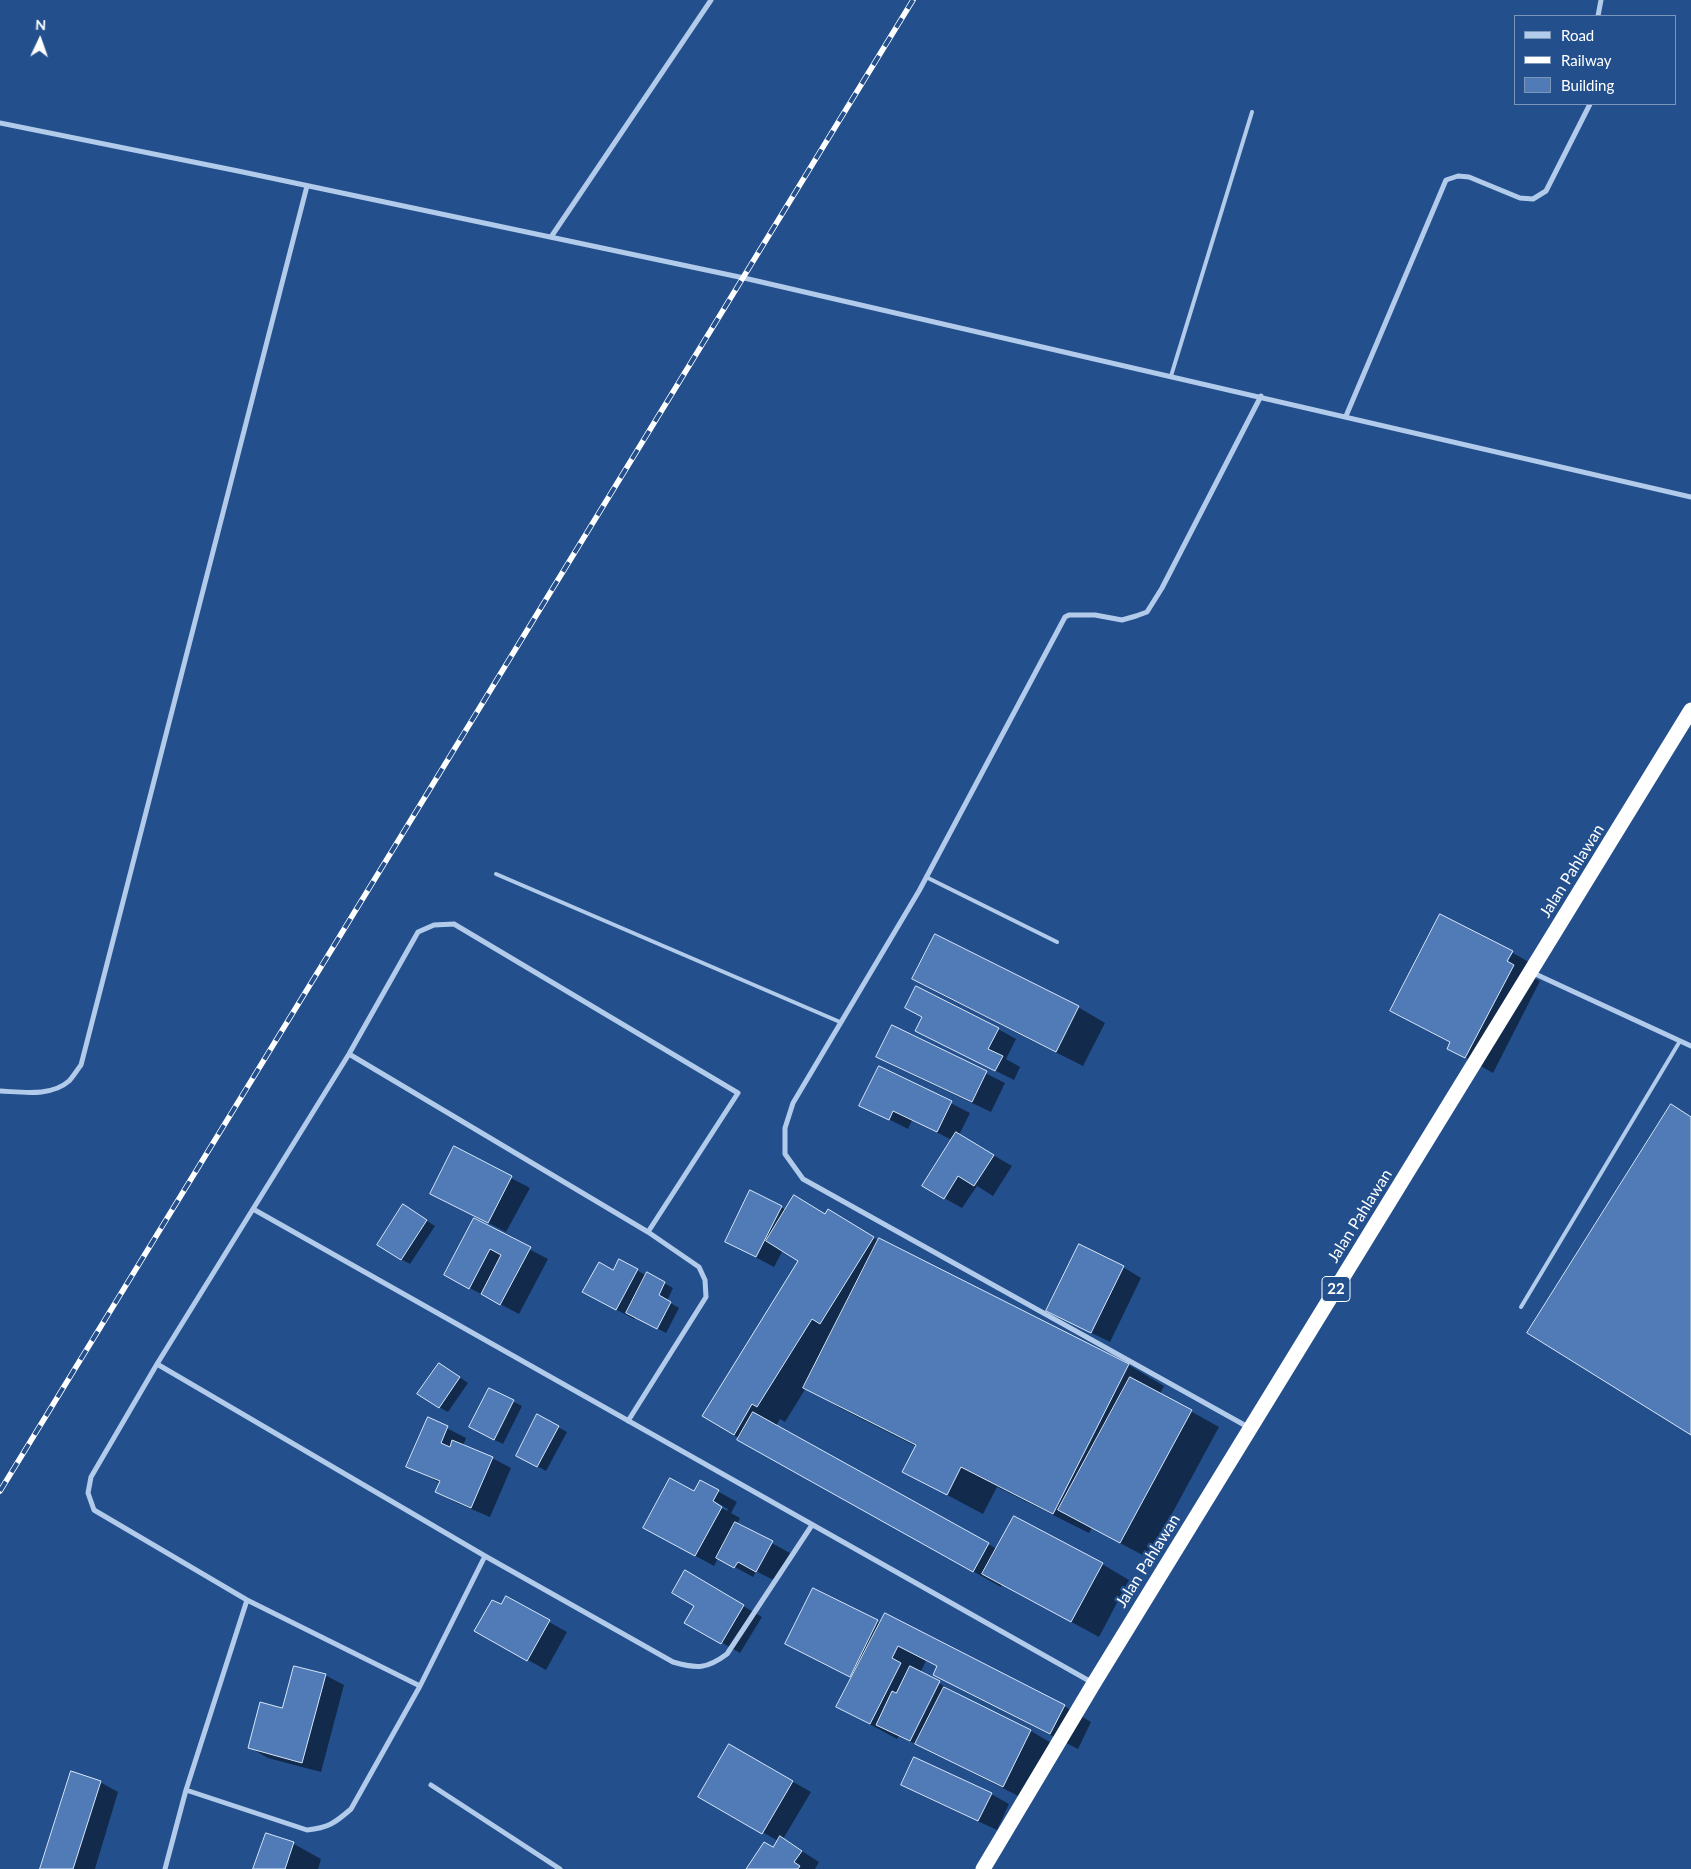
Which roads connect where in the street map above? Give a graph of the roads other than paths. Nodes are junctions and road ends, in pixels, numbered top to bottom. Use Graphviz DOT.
graph roads {
  1 [pos="712,0"];
  2 [pos="1601,0"];
  3 [pos="1598,15"];
  4 [pos="1589,105"];
  5 [pos="1252,112"];
  6 [pos="0,124"];
  7 [pos="307,186"];
  8 [pos="552,237"];
  9 [pos="1171,376"];
  10 [pos="1261,396"];
  11 [pos="1346,416"];
  12 [pos="1691,496"];
  13 [pos="1691,710"];
  14 [pos="496,874"];
  15 [pos="926,877"];
  16 [pos="1057,942"];
  17 [pos="1530,972"];
  18 [pos="840,1022"];
  19 [pos="1680,1041"];
  20 [pos="1691,1046"];
  21 [pos="348,1054"];
  22 [pos="0,1091"];
  23 [pos="253,1209"];
  24 [pos="648,1232"];
  25 [pos="1522,1307"];
  26 [pos="158,1364"];
  27 [pos="628,1421"];
  28 [pos="1250,1428"];
  29 [pos="812,1525"];
  30 [pos="485,1556"];
  31 [pos="247,1600"];
  32 [pos="1094,1683"];
  33 [pos="420,1686"];
  34 [pos="431,1785"];
  35 [pos="186,1790"];
  36 [pos="164,1869"];
  37 [pos="560,1869"];
  38 [pos="983,1869"];
  1 -- 8 [label="street"];
  2 -- 3 [label="street"];
  4 -- 11 [label="street"];
  5 -- 9 [label="lane"];
  6 -- 7 [label="street"];
  7 -- 8 [label="street"];
  7 -- 22 [label="street"];
  8 -- 9 [label="street"];
  9 -- 10 [label="street"];
  10 -- 11 [label="street"];
  10 -- 15 [label="street"];
  11 -- 12 [label="street"];
  13 -- 17 [label="highway, Jalan Pahlawan / 22"];
  14 -- 18 [label="lane"];
  15 -- 16 [label="lane"];
  15 -- 18 [label="street"];
  17 -- 19 [label="street"];
  17 -- 28 [label="highway, Jalan Pahlawan / 22"];
  18 -- 28 [label="street"];
  19 -- 20 [label="street"];
  19 -- 25 [label="lane"];
  21 -- 23 [label="street"];
  21 -- 24 [label="street"];
  21 -- 24 [label="street"];
  23 -- 26 [label="street"];
  23 -- 27 [label="street"];
  24 -- 27 [label="street"];
  26 -- 30 [label="street"];
  26 -- 31 [label="street"];
  27 -- 29 [label="street"];
  28 -- 32 [label="highway, Jalan Pahlawan / 22"];
  29 -- 30 [label="street"];
  29 -- 32 [label="street"];
  30 -- 33 [label="street"];
  31 -- 33 [label="street"];
  31 -- 35 [label="street"];
  32 -- 38 [label="highway, Jalan Pahlawan / 22"];
  33 -- 35 [label="street"];
  34 -- 37 [label="street"];
  35 -- 36 [label="street"];
}
